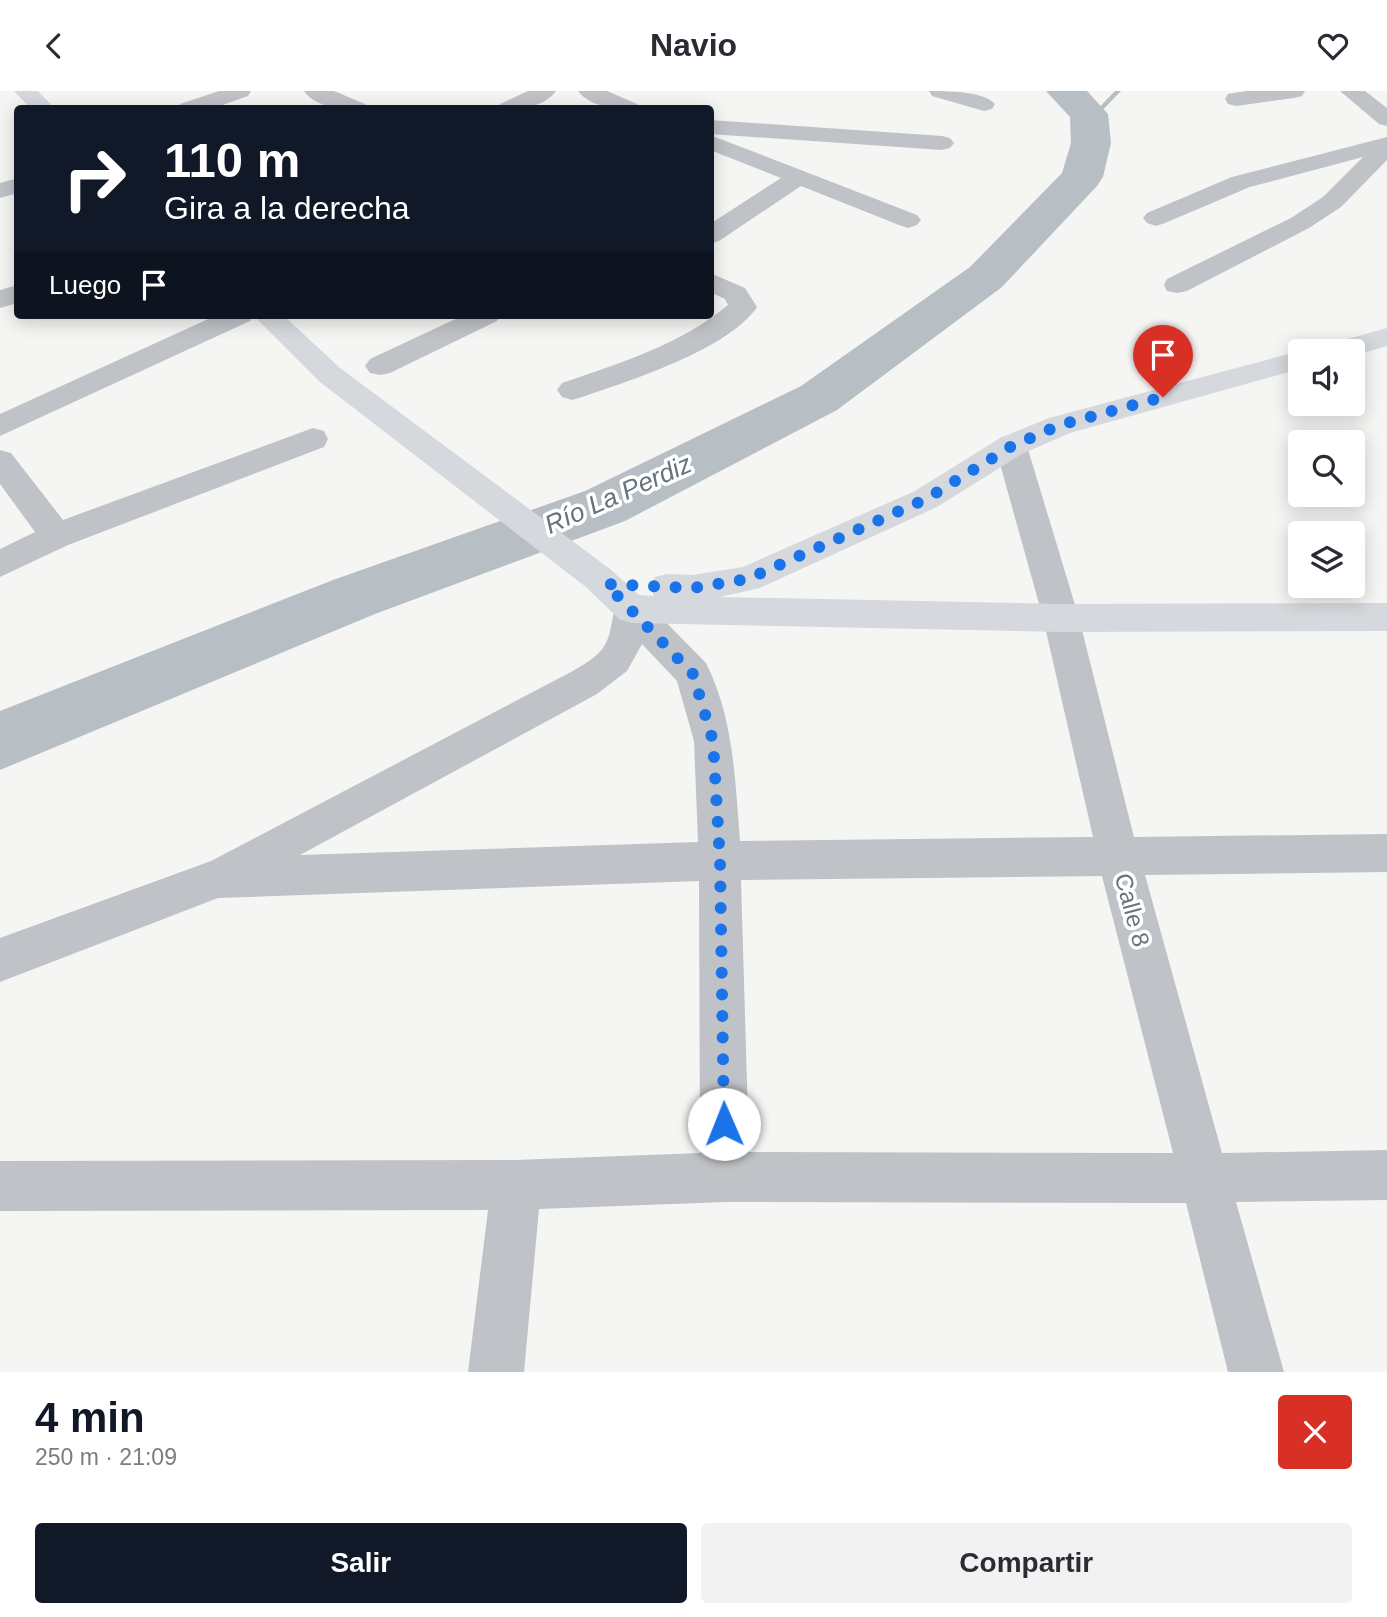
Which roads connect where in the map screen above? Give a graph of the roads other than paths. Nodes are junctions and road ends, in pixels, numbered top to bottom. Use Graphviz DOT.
graph roads {
  1 [pos="25,91"];
  2 [pos="240,91"];
  3 [pos="316,91"];
  4 [pos="545,91"];
  5 [pos="589,91"];
  6 [pos="940,91"];
  7 [pos="1294,91"];
  8 [pos="1351,91"];
  9 [pos="1236,99"];
  10 [pos="984,104"];
  11 [pos="40,105"];
  12 [pos="200,105"];
  13 [pos="348,105"];
  14 [pos="516,105"];
  15 [pos="620,105"];
  16 [pos="1387,119"];
  17 [pos="714,127"];
  18 [pos="942,143"];
  19 [pos="714,144"];
  20 [pos="1387,146"];
  21 [pos="799,177"];
  22 [pos="1156,218"];
  23 [pos="908,220"];
  24 [pos="714,233"];
  25 [pos="714,283"];
  26 [pos="1177,285"];
  27 [pos="231,319"];
  28 [pos="271,319"];
  29 [pos="480,319"];
  30 [pos="1387,337"];
  31 [pos="1365,343"];
  32 [pos="1288,363"];
  33 [pos="380,366"];
  34 [pos="572,390"];
  35 [pos="0,426"];
  36 [pos="313,439"];
  37 [pos="1012,446"];
  38 [pos="0,461"];
  39 [pos="56,536"];
  40 [pos="0,564"];
  41 [pos="612,591"];
  42 [pos="1387,617"];
  43 [pos="1061,618"];
  44 [pos="1387,853"];
  45 [pos="1118,855"];
  46 [pos="720,861"];
  47 [pos="218,878"];
  48 [pos="0,960"];
  49 [pos="1387,1175"];
  50 [pos="725,1177"];
  51 [pos="1203,1178"];
  52 [pos="516,1185"];
  53 [pos="0,1186"];
  54 [pos="496,1372"];
  55 [pos="1256,1372"];
  1 -- 11 [label="main road"];
  2 -- 12 [label="street"];
  3 -- 13 [label="street"];
  4 -- 14 [label="street"];
  5 -- 15 [label="street"];
  6 -- 10 [label="street"];
  7 -- 9 [label="street"];
  8 -- 16 [label="street"];
  17 -- 18 [label="street"];
  19 -- 21 [label="street"];
  20 -- 22 [label="street"];
  20 -- 26 [label="street"];
  21 -- 23 [label="street"];
  21 -- 24 [label="street"];
  25 -- 34 [label="street"];
  27 -- 35 [label="street"];
  28 -- 41 [label="main road"];
  29 -- 33 [label="street"];
  30 -- 31 [label="main road"];
  32 -- 37 [label="main road"];
  36 -- 39 [label="street"];
  37 -- 41 [label="main road"];
  37 -- 43 [label="street, Calle 8"];
  38 -- 39 [label="street"];
  39 -- 40 [label="street"];
  41 -- 43 [label="main road"];
  41 -- 46 [label="street"];
  41 -- 47 [label="street"];
  42 -- 43 [label="main road"];
  43 -- 45 [label="street, Calle 8"];
  44 -- 45 [label="street"];
  45 -- 46 [label="street"];
  45 -- 51 [label="street, Calle 8"];
  46 -- 47 [label="street"];
  46 -- 50 [label="street"];
  47 -- 48 [label="street"];
  49 -- 51 [label="street"];
  50 -- 51 [label="street"];
  50 -- 52 [label="street"];
  51 -- 55 [label="street, Calle 8"];
  52 -- 53 [label="street"];
  52 -- 54 [label="street"];
}
